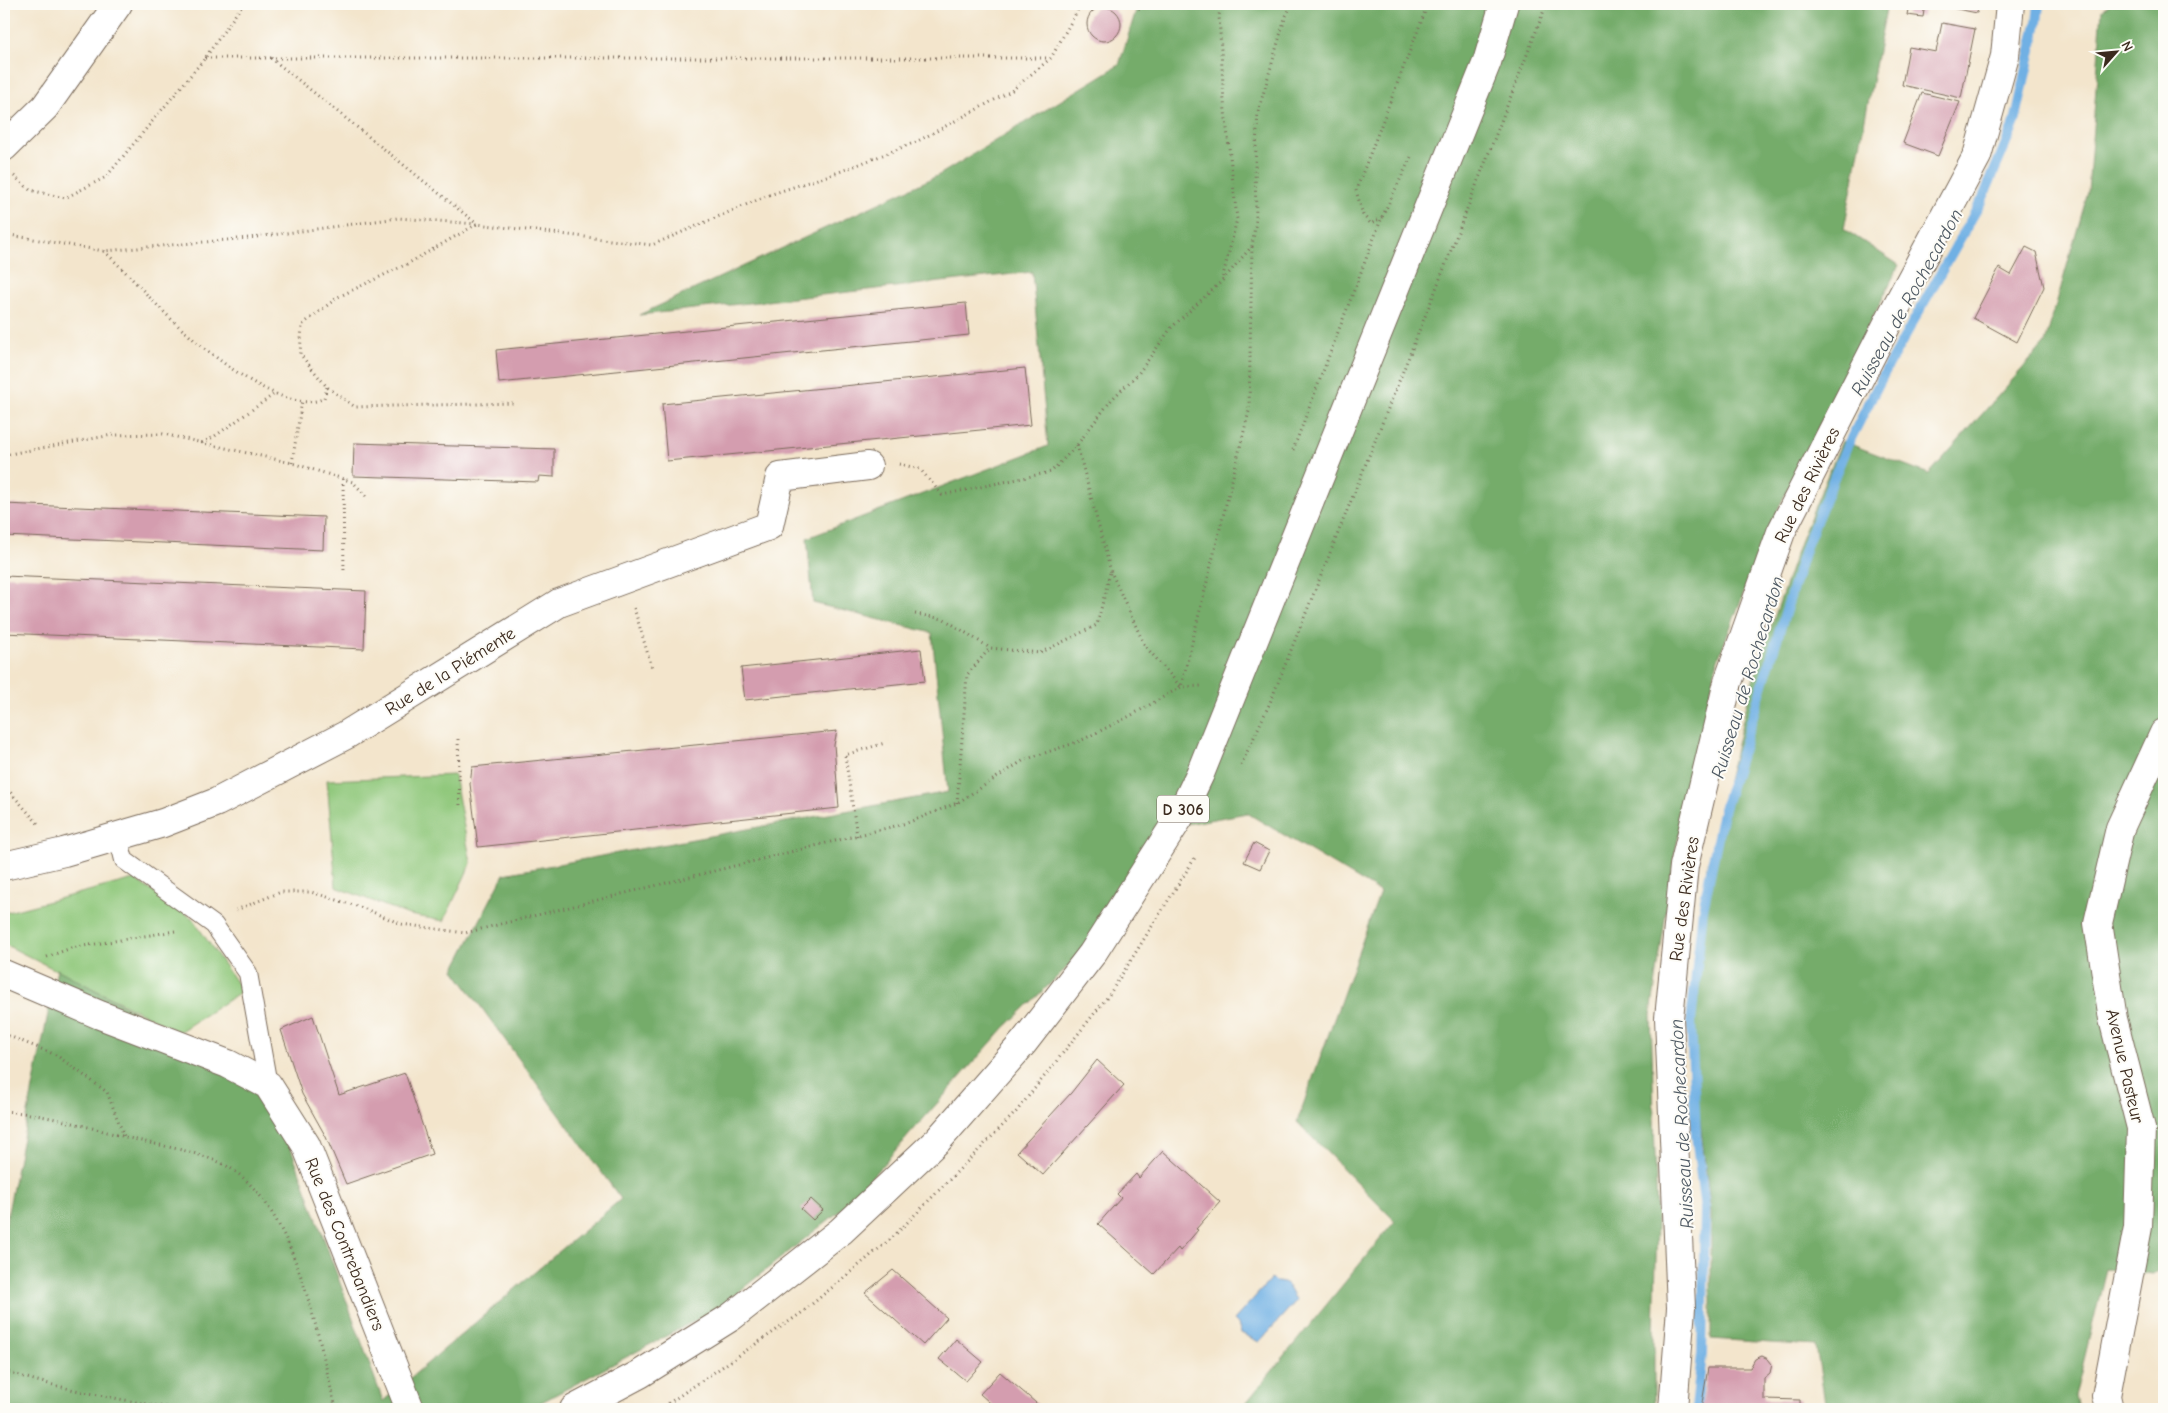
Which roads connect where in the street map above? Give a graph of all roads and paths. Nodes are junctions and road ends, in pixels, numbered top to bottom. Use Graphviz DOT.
graph roads {
  1 [pos="118,4"];
  2 [pos="243,4"];
  3 [pos="1081,4"];
  4 [pos="1130,4"];
  5 [pos="1149,4"];
  6 [pos="1222,4"];
  7 [pos="1292,4"];
  8 [pos="1428,4"];
  9 [pos="1504,4"];
  10 [pos="2010,4"];
  11 [pos="205,58"];
  12 [pos="270,58"];
  13 [pos="1051,58"];
  14 [pos="1415,149"];
  15 [pos="6,159"];
  16 [pos="1382,217"];
  17 [pos="477,224"];
  18 [pos="4,234"];
  19 [pos="1252,246"];
  20 [pos="104,251"];
  21 [pos="1222,281"];
  22 [pos="326,387"];
  23 [pos="273,395"];
  24 [pos="302,401"];
  25 [pos="516,403"];
  26 [pos="202,443"];
  27 [pos="1077,444"];
  28 [pos="4,455"];
  29 [pos="1291,456"];
  30 [pos="292,463"];
  31 [pos="868,466"];
  32 [pos="343,479"];
  33 [pos="366,496"];
  34 [pos="1110,572"];
  35 [pos="344,574"];
  36 [pos="625,579"];
  37 [pos="915,614"];
  38 [pos="990,648"];
  39 [pos="652,668"];
  40 [pos="1203,686"];
  41 [pos="1181,687"];
  42 [pos="2164,734"];
  43 [pos="458,740"];
  44 [pos="884,744"];
  45 [pos="4,785"];
  46 [pos="957,803"];
  47 [pos="460,807"];
  48 [pos="118,836"];
  49 [pos="857,836"];
  50 [pos="64,852"];
  51 [pos="4,866"];
  52 [pos="214,925"];
  53 [pos="46,957"];
  54 [pos="4,974"];
  55 [pos="4,1034"];
  56 [pos="268,1085"];
  57 [pos="4,1111"];
  58 [pos="124,1136"];
  59 [pos="4,1371"];
  60 [pos="176,1409"];
  61 [pos="336,1409"];
  62 [pos="410,1409"];
  63 [pos="574,1409"];
  64 [pos="1673,1409"];
  65 [pos="2109,1409"];
  1 -- 15 [label="street"];
  2 -- 11 [label="path"];
  3 -- 13 [label="path"];
  4 -- 5 [label="path"];
  6 -- 21 [label="path"];
  7 -- 19 [label="path"];
  8 -- 16 [label="path"];
  9 -- 63 [label="street, D 306"];
  10 -- 64 [label="street, Rue des Rivières"];
  11 -- 12 [label="path"];
  11 -- 15 [label="path"];
  12 -- 13 [label="path"];
  12 -- 17 [label="path"];
  13 -- 17 [label="path"];
  14 -- 16 [label="path"];
  16 -- 29 [label="path"];
  17 -- 20 [label="path"];
  17 -- 22 [label="path"];
  18 -- 20 [label="path"];
  19 -- 21 [label="path"];
  19 -- 41 [label="path"];
  20 -- 23 [label="path"];
  21 -- 27 [label="path"];
  22 -- 24 [label="path"];
  22 -- 25 [label="path"];
  23 -- 24 [label="path"];
  23 -- 26 [label="path"];
  24 -- 30 [label="path"];
  26 -- 28 [label="path"];
  26 -- 30 [label="path"];
  27 -- 31 [label="path"];
  27 -- 34 [label="path"];
  30 -- 32 [label="path"];
  31 -- 36 [label="street, Rue de la Piémente"];
  32 -- 33 [label="path"];
  32 -- 35 [label="path"];
  34 -- 38 [label="path"];
  34 -- 41 [label="path"];
  36 -- 39 [label="path"];
  36 -- 48 [label="street, Rue de la Piémente"];
  37 -- 38 [label="path"];
  38 -- 46 [label="path"];
  40 -- 41 [label="path"];
  41 -- 46 [label="path"];
  42 -- 65 [label="street, Avenue Pasteur"];
  43 -- 47 [label="path"];
  44 -- 49 [label="path"];
  45 -- 50 [label="path"];
  46 -- 49 [label="path"];
  48 -- 50 [label="street, Rue de la Piémente"];
  48 -- 52 [label="lane, Rue des Contrebandiers"];
  49 -- 52 [label="path"];
  50 -- 51 [label="street, Rue de la Piémente"];
  52 -- 53 [label="path"];
  52 -- 56 [label="lane, Rue des Contrebandiers"];
  54 -- 56 [label="street, Rue des Contrebandiers"];
  55 -- 58 [label="path"];
  56 -- 62 [label="street, Rue des Contrebandiers"];
  57 -- 58 [label="path"];
  58 -- 61 [label="path"];
  59 -- 60 [label="path"];
}
